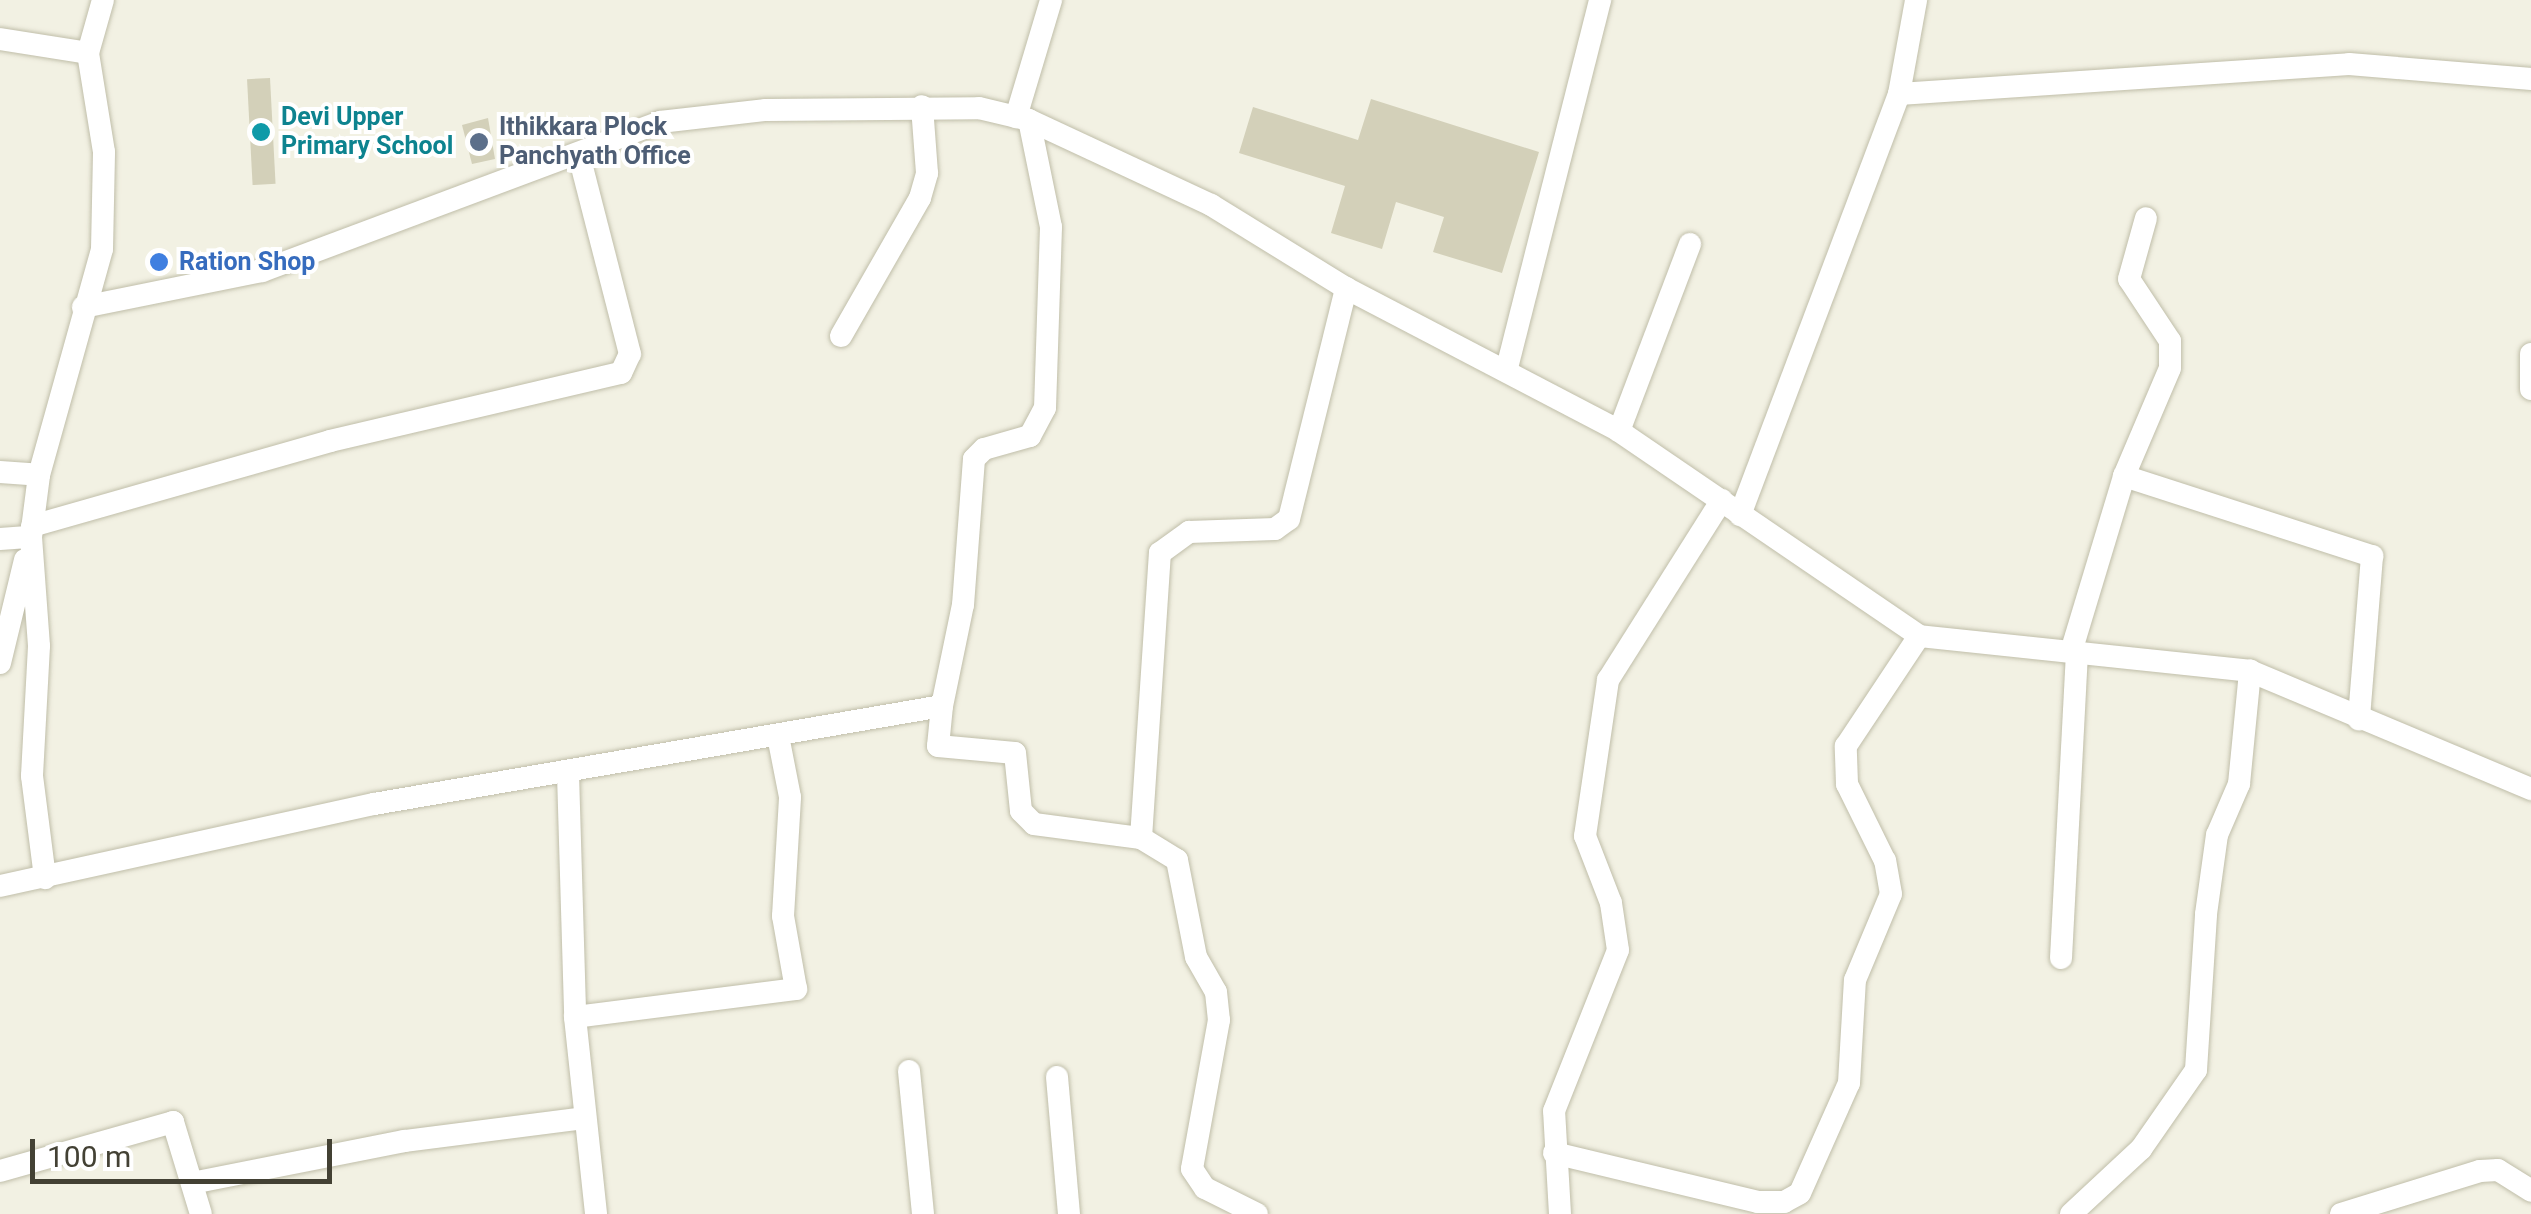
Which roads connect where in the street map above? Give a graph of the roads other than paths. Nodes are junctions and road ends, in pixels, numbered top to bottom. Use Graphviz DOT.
graph roads {
  1 [pos="103,0"];
  2 [pos="1051,0"];
  3 [pos="1600,0"];
  4 [pos="1916,0"];
  5 [pos="0,39"];
  6 [pos="88,54"];
  7 [pos="2531,79"];
  8 [pos="1899,94"];
  9 [pos="922,106"];
  10 [pos="1022,119"];
  11 [pos="579,155"];
  12 [pos="2146,218"];
  13 [pos="1690,244"];
  14 [pos="1346,288"];
  15 [pos="83,308"];
  16 [pos="841,336"];
  17 [pos="2531,354"];
  18 [pos="1507,368"];
  19 [pos="2531,390"];
  20 [pos="1620,431"];
  21 [pos="0,472"];
  22 [pos="39,475"];
  23 [pos="2124,476"];
  24 [pos="1731,507"];
  25 [pos="32,531"];
  26 [pos="0,539"];
  27 [pos="1919,636"];
  28 [pos="2074,652"];
  29 [pos="0,663"];
  30 [pos="2250,671"];
  31 [pos="942,706"];
  32 [pos="2359,720"];
  33 [pos="778,736"];
  34 [pos="568,774"];
  35 [pos="2531,789"];
  36 [pos="1141,838"];
  37 [pos="45,878"];
  38 [pos="0,886"];
  39 [pos="2061,958"];
  40 [pos="574,1017"];
  41 [pos="908,1071"];
  42 [pos="1057,1077"];
  43 [pos="584,1118"];
  44 [pos="1554,1153"];
  45 [pos="0,1171"];
  46 [pos="192,1183"];
  47 [pos="2531,1191"];
  48 [pos="202,1214"];
  49 [pos="596,1214"];
  50 [pos="923,1214"];
  51 [pos="1069,1214"];
  52 [pos="1257,1214"];
  53 [pos="1560,1214"];
  54 [pos="2071,1214"];
  55 [pos="2341,1214"];
  1 -- 6 [label="street"];
  2 -- 10 [label="street"];
  3 -- 18 [label="street"];
  4 -- 8 [label="street"];
  5 -- 6 [label="street"];
  6 -- 15 [label="street"];
  7 -- 8 [label="street"];
  8 -- 24 [label="street"];
  9 -- 10 [label="street"];
  9 -- 11 [label="street"];
  9 -- 16 [label="street"];
  10 -- 14 [label="street"];
  10 -- 31 [label="street"];
  11 -- 15 [label="street"];
  11 -- 25 [label="street"];
  12 -- 23 [label="street"];
  13 -- 20 [label="street"];
  14 -- 18 [label="street"];
  14 -- 36 [label="street"];
  15 -- 22 [label="street"];
  17 -- 19 [label="street"];
  18 -- 20 [label="street"];
  20 -- 24 [label="street"];
  21 -- 22 [label="street"];
  22 -- 25 [label="street"];
  23 -- 28 [label="street"];
  23 -- 32 [label="street"];
  24 -- 27 [label="street"];
  24 -- 44 [label="street"];
  25 -- 26 [label="street"];
  25 -- 29 [label="street"];
  25 -- 37 [label="street"];
  27 -- 28 [label="street"];
  27 -- 44 [label="street"];
  28 -- 30 [label="street"];
  28 -- 39 [label="street"];
  30 -- 32 [label="street"];
  30 -- 54 [label="street"];
  31 -- 33 [label="street"];
  31 -- 36 [label="street"];
  32 -- 35 [label="street"];
  33 -- 34 [label="street"];
  33 -- 40 [label="street"];
  34 -- 37 [label="street"];
  34 -- 40 [label="street"];
  36 -- 52 [label="street"];
  37 -- 38 [label="street"];
  40 -- 43 [label="street"];
  41 -- 50 [label="street"];
  42 -- 51 [label="street"];
  43 -- 46 [label="street"];
  43 -- 49 [label="street"];
  44 -- 53 [label="street"];
  45 -- 46 [label="street"];
  46 -- 48 [label="street"];
  47 -- 55 [label="street"];
}
